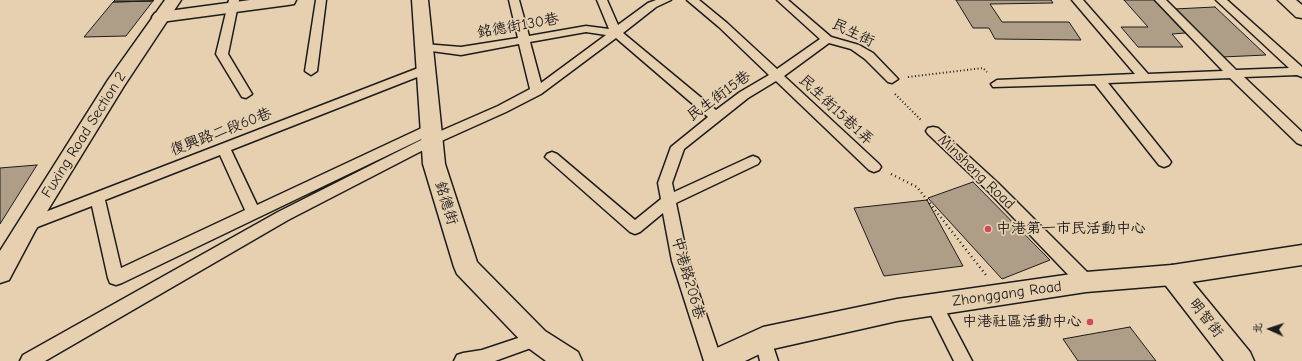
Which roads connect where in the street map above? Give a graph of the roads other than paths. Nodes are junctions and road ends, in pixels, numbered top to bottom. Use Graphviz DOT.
graph roads {
  1 [pos="173,0"];
  2 [pos="288,0"];
  3 [pos="320,0"];
  4 [pos="420,0"];
  5 [pos="514,0"];
  6 [pos="602,0"];
  7 [pos="666,0"];
  8 [pos="692,0"];
  9 [pos="782,0"];
  10 [pos="1077,0"];
  11 [pos="1160,0"];
  12 [pos="1220,0"];
  13 [pos="1286,0"];
  14 [pos="233,4"];
  15 [pos="1302,13"];
  16 [pos="161,17"];
  17 [pos="616,33"];
  18 [pos="524,39"];
  19 [pos="827,39"];
  20 [pos="424,47"];
  21 [pos="426,69"];
  22 [pos="311,71"];
  23 [pos="1301,72"];
  24 [pos="1234,75"];
  25 [pos="776,76"];
  26 [pos="1145,78"];
  27 [pos="892,79"];
  28 [pos="1099,80"];
  29 [pos="997,84"];
  30 [pos="537,91"];
  31 [pos="246,94"];
  32 [pos="716,117"];
  33 [pos="933,131"];
  34 [pos="431,135"];
  35 [pos="1302,140"];
  36 [pos="223,148"];
  37 [pos="552,157"];
  38 [pos="753,161"];
  39 [pos="1164,162"];
  40 [pos="874,167"];
  41 [pos="96,198"];
  42 [pos="668,201"];
  43 [pos="254,213"];
  44 [pos="27,225"];
  45 [pos="1302,255"];
  46 [pos="0,273"];
  47 [pos="1172,274"];
  48 [pos="1086,282"];
  49 [pos="934,305"];
  50 [pos="536,339"];
  51 [pos="766,350"];
  52 [pos="29,361"];
  53 [pos="463,361"];
  54 [pos="568,361"];
  55 [pos="713,361"];
  56 [pos="718,361"];
  57 [pos="963,361"];
  58 [pos="1240,361"];
  1 -- 16 [label="street, Fuxing Road Section 2"];
  2 -- 14 [label="street"];
  3 -- 22 [label="lane"];
  4 -- 20 [label="street, 銘德街"];
  5 -- 18 [label="lane"];
  6 -- 17 [label="lane"];
  7 -- 17 [label="lane"];
  8 -- 25 [label="lane, 民生街15巷1弄"];
  9 -- 19 [label="lane, 民生街"];
  10 -- 26 [label="lane"];
  11 -- 24 [label="lane"];
  12 -- 23 [label="lane"];
  13 -- 15 [label="street"];
  14 -- 16 [label="street"];
  14 -- 31 [label="lane"];
  16 -- 44 [label="street, Fuxing Road Section 2"];
  17 -- 18 [label="lane, 銘德街130巷"];
  17 -- 30 [label="lane"];
  17 -- 32 [label="lane"];
  18 -- 20 [label="lane, 銘德街130巷"];
  18 -- 30 [label="lane"];
  19 -- 25 [label="lane, 民生街15巷"];
  19 -- 27 [label="lane, 民生街"];
  20 -- 21 [label="street, 銘德街"];
  21 -- 34 [label="street, 銘德街"];
  21 -- 36 [label="lane, 復興路二段60巷"];
  23 -- 24 [label="lane"];
  24 -- 26 [label="lane"];
  24 -- 35 [label="lane"];
  25 -- 32 [label="lane, 民生街15巷"];
  25 -- 40 [label="lane, 民生街15巷1弄"];
  26 -- 28 [label="lane"];
  28 -- 29 [label="lane"];
  28 -- 39 [label="lane"];
  30 -- 34 [label="lane"];
  32 -- 42 [label="lane, 民生街15巷"];
  33 -- 48 [label="lane, Minsheng Road"];
  34 -- 43 [label="lane"];
  34 -- 50 [label="street, 銘德街"];
  34 -- 52 [label="lane"];
  36 -- 41 [label="lane, 復興路二段60巷"];
  36 -- 43 [label="lane"];
  37 -- 42 [label="lane"];
  38 -- 42 [label="lane"];
  41 -- 43 [label="lane"];
  41 -- 44 [label="lane, 復興路二段60巷"];
  42 -- 55 [label="lane, 中港路206巷"];
  44 -- 46 [label="street, Fuxing Road Section 2"];
  45 -- 47 [label="street, Zhonggang Road"];
  47 -- 48 [label="street, Zhonggang Road"];
  47 -- 58 [label="street, 明智街"];
  48 -- 49 [label="street, Zhonggang Road"];
  49 -- 51 [label="street, Zhonggang Road"];
  49 -- 57 [label="lane"];
  50 -- 53 [label="lane"];
  50 -- 54 [label="street, 銘德街"];
  51 -- 56 [label="street, Zhonggang Road"];
}
